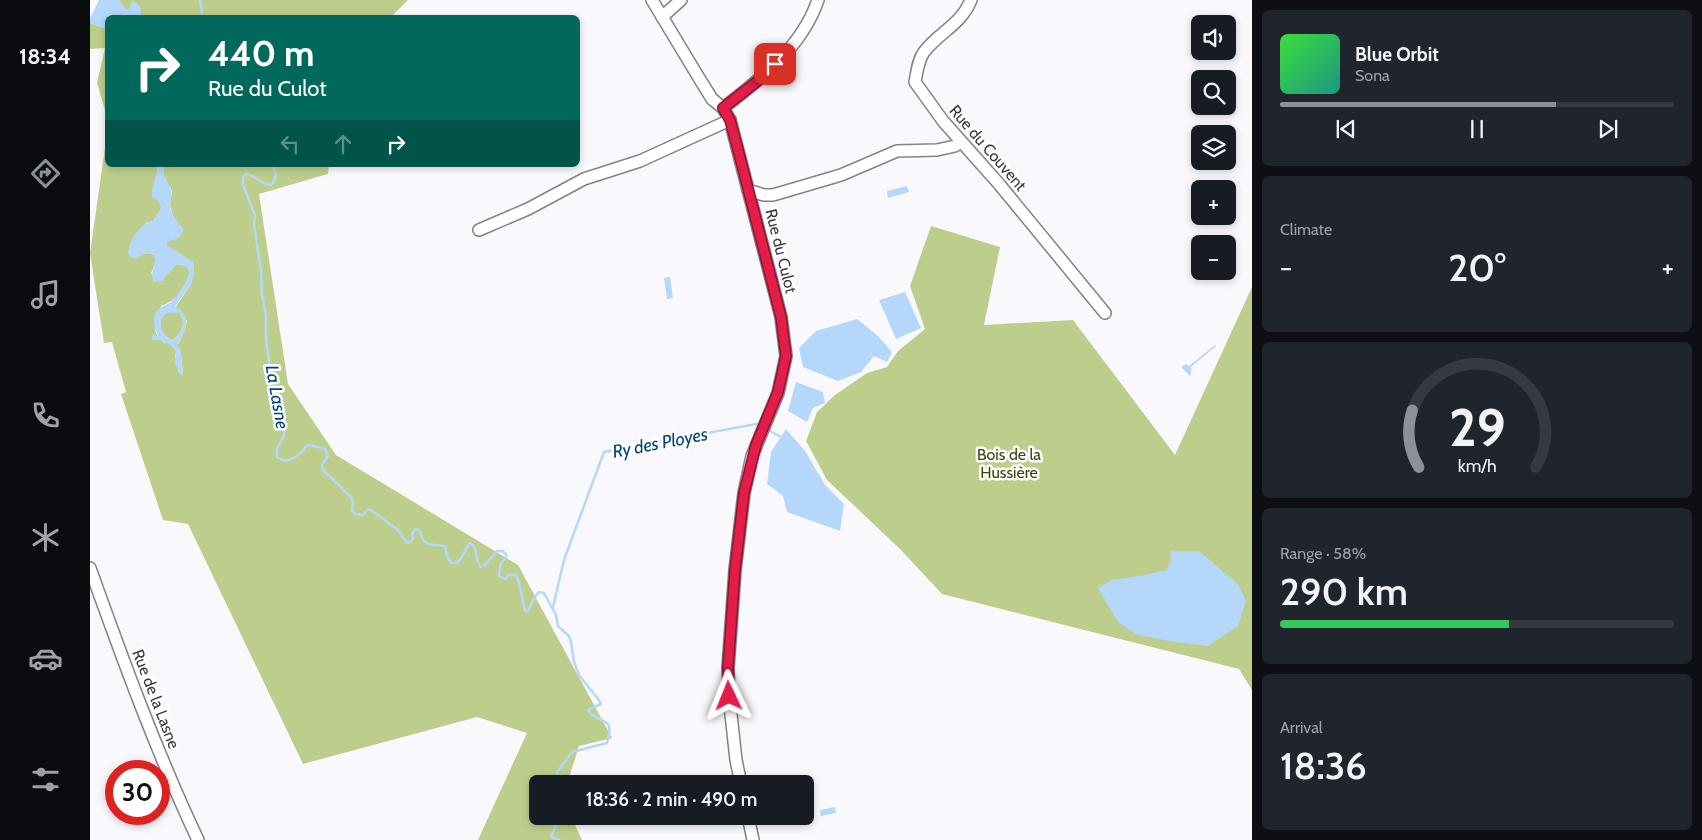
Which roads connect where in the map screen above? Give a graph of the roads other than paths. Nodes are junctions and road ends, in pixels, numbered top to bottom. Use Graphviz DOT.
graph roads {
  1 [pos="652,0"];
  2 [pos="681,0"];
  3 [pos="818,0"];
  4 [pos="971,0"];
  5 [pos="662,17"];
  6 [pos="723,108"];
  7 [pos="730,120"];
  8 [pos="961,142"];
  9 [pos="748,190"];
  10 [pos="479,230"];
  11 [pos="1105,313"];
  12 [pos="90,568"];
  13 [pos="740,775"];
  14 [pos="750,825"];
  15 [pos="193,838"];
  16 [pos="753,840"];
  1 -- 5 [label="street, Rue du Culot"];
  2 -- 5 [label="street"];
  3 -- 6 [label="street"];
  4 -- 8 [label="street, Rue du Couvent"];
  5 -- 6 [label="street, Rue du Culot"];
  6 -- 7 [label="street, Rue du Culot"];
  7 -- 9 [label="street, Rue du Culot"];
  7 -- 10 [label="street"];
  8 -- 9 [label="street"];
  8 -- 11 [label="street, Rue du Couvent"];
  9 -- 13 [label="street, Rue du Culot"];
  12 -- 15 [label="street, Rue de la Lasne"];
  14 -- 16 [label="street"];
}
